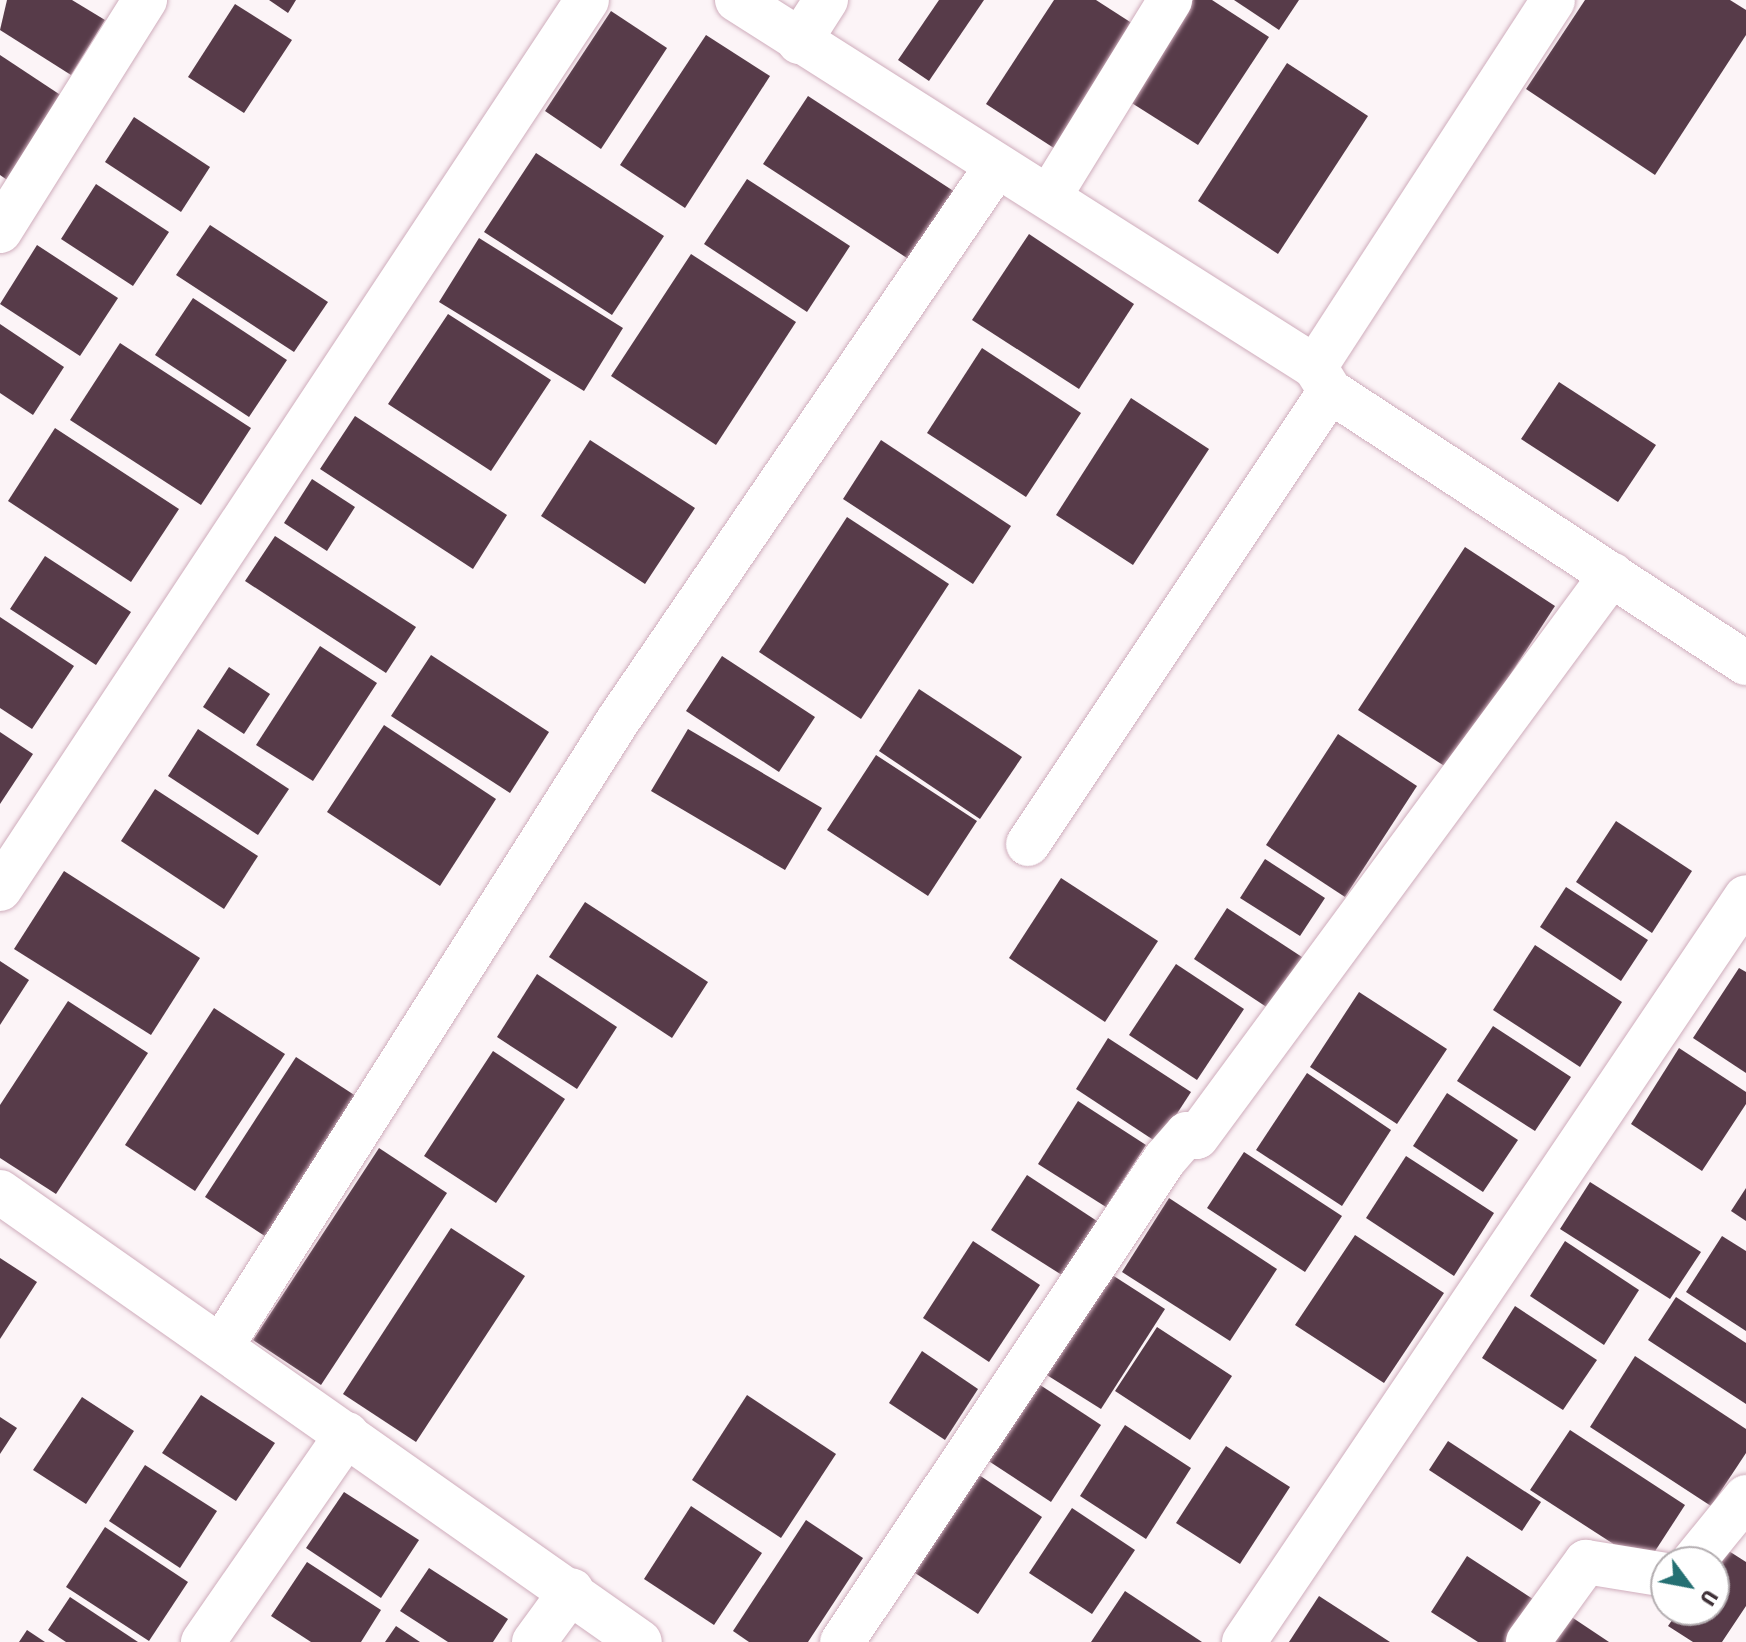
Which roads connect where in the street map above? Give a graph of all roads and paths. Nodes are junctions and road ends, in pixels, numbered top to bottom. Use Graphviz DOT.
graph roads {
  1 [pos="145,0"];
  2 [pos="587,0"];
  3 [pos="737,0"];
  4 [pos="826,0"];
  5 [pos="1170,0"];
  6 [pos="1553,0"];
  7 [pos="799,42"];
  8 [pos="996,167"];
  9 [pos="1049,197"];
  10 [pos="0,231"];
  11 [pos="1323,379"];
  12 [pos="1612,574"];
  13 [pos="1746,663"];
  14 [pos="1028,844"];
  15 [pos="0,889"];
  16 [pos="1746,897"];
  17 [pos="0,1192"];
  18 [pos="224,1342"];
  19 [pos="347,1434"];
  20 [pos="1746,1497"];
  21 [pos="1706,1546"];
  22 [pos="1650,1572"];
  23 [pos="572,1590"];
  24 [pos="203,1642"];
  25 [pos="534,1642"];
  26 [pos="640,1642"];
  27 [pos="842,1642"];
  28 [pos="1244,1642"];
  29 [pos="1528,1642"];
  1 -- 10 [label="street"];
  2 -- 15 [label="street"];
  3 -- 7 [label="street"];
  4 -- 7 [label="street"];
  5 -- 9 [label="street"];
  6 -- 11 [label="street"];
  7 -- 8 [label="street"];
  8 -- 9 [label="street"];
  8 -- 18 [label="street"];
  9 -- 11 [label="street"];
  11 -- 12 [label="street"];
  11 -- 14 [label="street"];
  12 -- 13 [label="street"];
  12 -- 27 [label="street"];
  16 -- 28 [label="street"];
  17 -- 18 [label="street"];
  18 -- 19 [label="street"];
  19 -- 23 [label="street"];
  19 -- 24 [label="street"];
  20 -- 21 [label="street"];
  22 -- 29 [label="street"];
  23 -- 25 [label="street"];
  23 -- 26 [label="street"];
}
